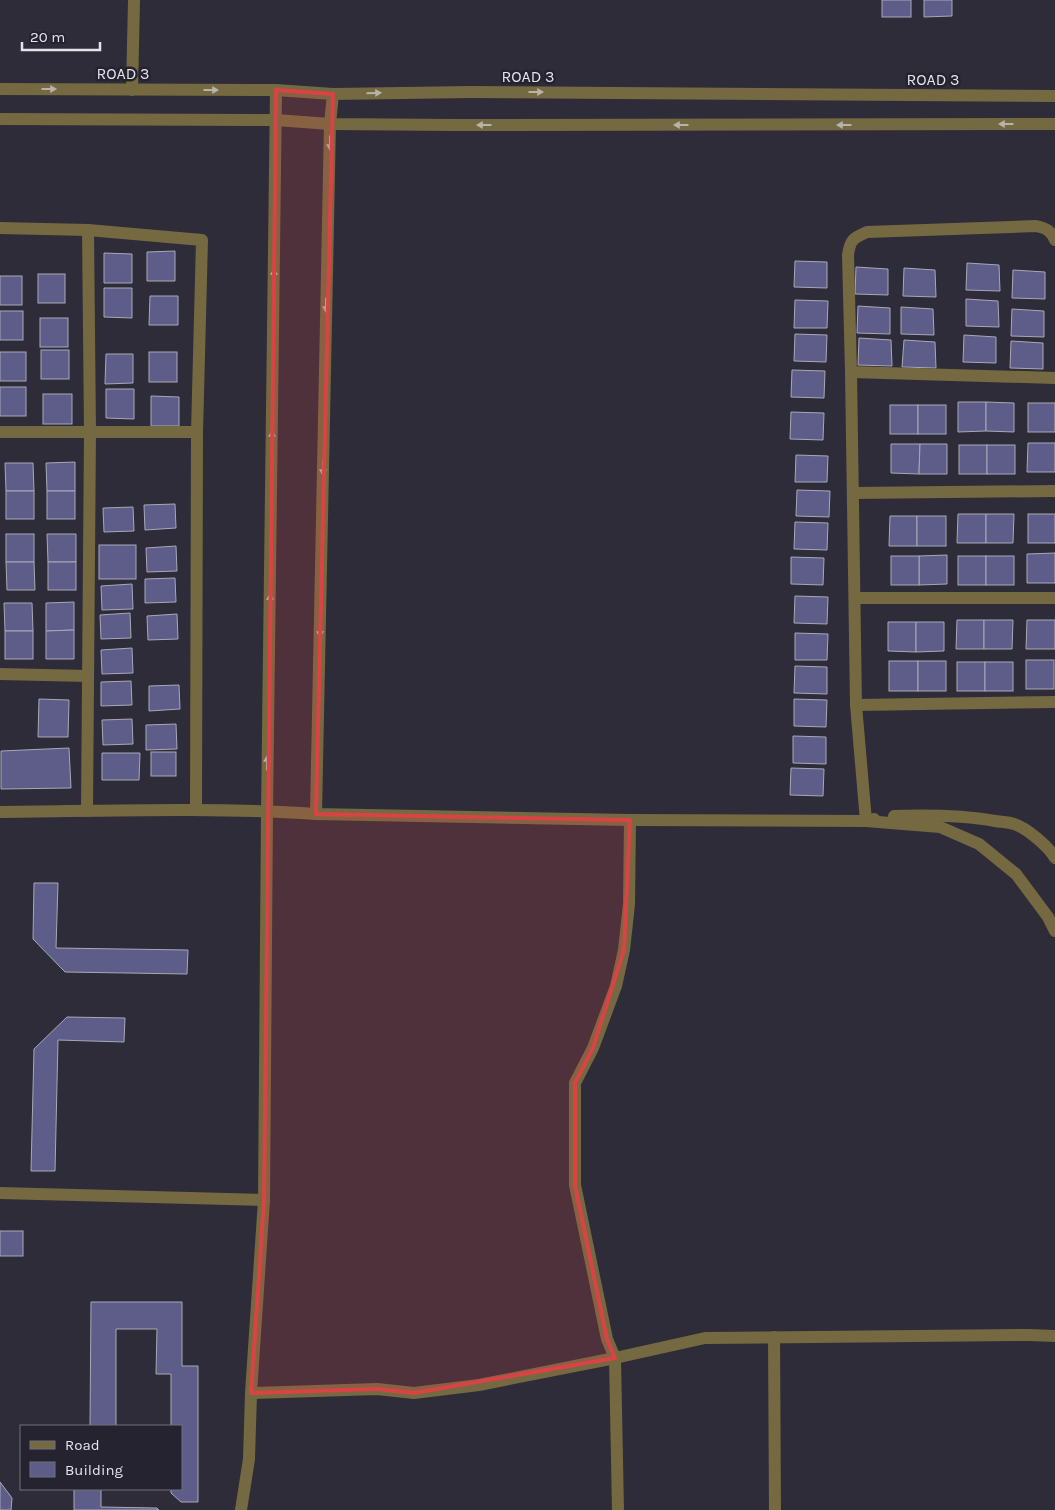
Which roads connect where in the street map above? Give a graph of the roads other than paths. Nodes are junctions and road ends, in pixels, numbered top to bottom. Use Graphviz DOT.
graph roads {
  1 [pos="134,0"];
  2 [pos="0,89"];
  3 [pos="132,90"];
  4 [pos="276,90"];
  5 [pos="333,94"];
  6 [pos="1055,96"];
  7 [pos="0,119"];
  8 [pos="276,120"];
  9 [pos="330,124"];
  10 [pos="1055,124"];
  11 [pos="0,228"];
  12 [pos="88,230"];
  13 [pos="1055,240"];
  14 [pos="851,372"];
  15 [pos="1055,378"];
  16 [pos="0,432"];
  17 [pos="90,432"];
  18 [pos="197,432"];
  19 [pos="1055,492"];
  20 [pos="853,493"];
  21 [pos="855,598"];
  22 [pos="1055,598"];
  23 [pos="0,674"];
  24 [pos="88,676"];
  25 [pos="1055,702"];
  26 [pos="856,705"];
  27 [pos="196,810"];
  28 [pos="87,811"];
  29 [pos="0,812"];
  30 [pos="267,812"];
  31 [pos="316,814"];
  32 [pos="630,820"];
  33 [pos="866,821"];
  34 [pos="1055,858"];
  35 [pos="1055,931"];
  36 [pos="0,1193"];
  37 [pos="264,1200"];
  38 [pos="1055,1336"];
  39 [pos="774,1338"];
  40 [pos="615,1358"];
  41 [pos="251,1393"];
  42 [pos="241,1510"];
  43 [pos="618,1510"];
  44 [pos="775,1510"];
  1 -- 3 [label="street"];
  2 -- 3 [label="street, ROAD 3, one-way"];
  3 -- 4 [label="street, ROAD 3, one-way"];
  4 -- 5 [label="street, ROAD 3"];
  4 -- 8 [label="street"];
  5 -- 6 [label="street, ROAD 3, one-way"];
  5 -- 9 [label="street"];
  7 -- 8 [label="street"];
  8 -- 9 [label="street"];
  30 -- 8 [label="street, one-way"];
  10 -- 9 [label="street, one-way"];
  9 -- 31 [label="street, one-way"];
  11 -- 12 [label="street"];
  12 -- 17 [label="street"];
  12 -- 18 [label="street"];
  13 -- 14 [label="street"];
  14 -- 15 [label="street"];
  14 -- 20 [label="street"];
  16 -- 17 [label="street"];
  17 -- 18 [label="street"];
  17 -- 24 [label="street"];
  18 -- 27 [label="street"];
  19 -- 20 [label="street"];
  20 -- 21 [label="street"];
  21 -- 22 [label="street"];
  21 -- 26 [label="street"];
  23 -- 24 [label="street"];
  24 -- 28 [label="street"];
  25 -- 26 [label="street"];
  26 -- 33 [label="street"];
  27 -- 28 [label="street"];
  27 -- 30 [label="street"];
  28 -- 29 [label="street"];
  30 -- 31 [label="street"];
  30 -- 37 [label="street"];
  31 -- 32 [label="street"];
  32 -- 33 [label="street"];
  32 -- 40 [label="street"];
  33 -- 34 [label="street"];
  33 -- 35 [label="street"];
  36 -- 37 [label="street"];
  37 -- 41 [label="street"];
  38 -- 39 [label="street"];
  39 -- 40 [label="street"];
  39 -- 44 [label="street"];
  40 -- 41 [label="street"];
  40 -- 43 [label="street"];
  41 -- 42 [label="street"];
}
